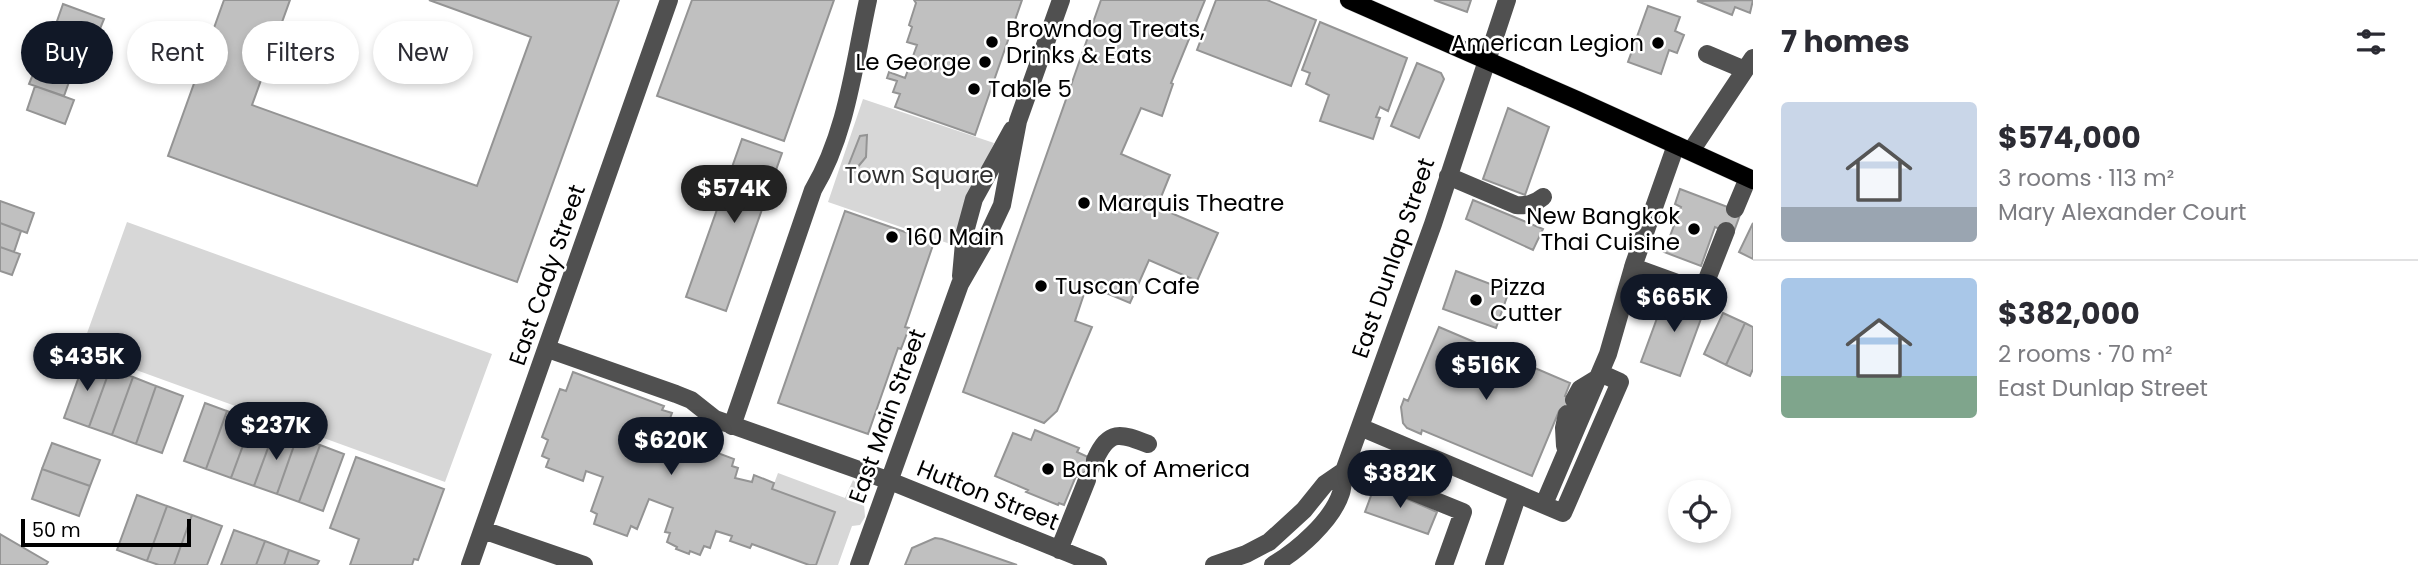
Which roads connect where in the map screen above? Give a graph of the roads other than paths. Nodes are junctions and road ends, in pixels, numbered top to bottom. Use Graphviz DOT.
graph roads {
  1 [pos="669,0"];
  2 [pos="868,0"];
  3 [pos="1061,0"];
  4 [pos="1349,0"];
  5 [pos="1507,0"];
  6 [pos="1707,54"];
  7 [pos="1487,60"];
  8 [pos="1749,64"];
  9 [pos="1018,121"];
  10 [pos="1684,148"];
  11 [pos="1448,176"];
  12 [pos="1751,179"];
  13 [pos="1544,198"];
  14 [pos="1735,209"];
  15 [pos="1726,231"];
  16 [pos="1633,267"];
  17 [pos="960,284"];
  18 [pos="548,349"];
  19 [pos="1599,375"];
  20 [pos="732,426"];
  21 [pos="1360,427"];
  22 [pos="1148,444"];
  23 [pos="1564,457"];
  24 [pos="1095,460"];
  25 [pos="1346,468"];
  26 [pos="1087,480"];
  27 [pos="890,481"];
  28 [pos="1518,494"];
  29 [pos="1544,504"];
  30 [pos="483,530"];
  31 [pos="1271,540"];
  32 [pos="1059,550"];
  33 [pos="1286,563"];
  34 [pos="470,565"];
  35 [pos="584,565"];
  36 [pos="859,565"];
  37 [pos="1098,565"];
  38 [pos="1214,565"];
  39 [pos="1444,565"];
  40 [pos="1494,565"];
  1 -- 18 [label="street, East Cady Street"];
  2 -- 20 [label="street"];
  3 -- 9 [label="street, East Main Street"];
  4 -- 7 [label="main road"];
  5 -- 7 [label="street, East Dunlap Street"];
  6 -- 8 [label="street"];
  7 -- 10 [label="main road"];
  7 -- 11 [label="street, East Dunlap Street"];
  8 -- 10 [label="street"];
  9 -- 17 [label="street, East Main Street"];
  9 -- 17 [label="street, East Main Street"];
  10 -- 12 [label="main road"];
  10 -- 16 [label="street"];
  11 -- 13 [label="street"];
  11 -- 21 [label="street, East Dunlap Street"];
  12 -- 14 [label="street"];
  15 -- 16 [label="street"];
  16 -- 19 [label="street"];
  17 -- 27 [label="street, East Main Street"];
  18 -- 20 [label="street, Hutton Street"];
  18 -- 30 [label="street, East Cady Street"];
  19 -- 23 [label="street"];
  19 -- 23 [label="street"];
  19 -- 29 [label="street"];
  20 -- 27 [label="street, Hutton Street"];
  21 -- 25 [label="street, East Dunlap Street"];
  21 -- 28 [label="street"];
  22 -- 24 [label="street"];
  23 -- 29 [label="street"];
  25 -- 31 [label="street"];
  25 -- 33 [label="street, East Dunlap Street"];
  25 -- 39 [label="street"];
  26 -- 32 [label="street"];
  27 -- 32 [label="street, Hutton Street"];
  27 -- 36 [label="street, East Main Street"];
  28 -- 29 [label="street"];
  28 -- 40 [label="street"];
  30 -- 34 [label="street, East Cady Street"];
  30 -- 35 [label="street"];
  31 -- 33 [label="street"];
  31 -- 38 [label="street"];
  32 -- 37 [label="street, Hutton Street"];
}
